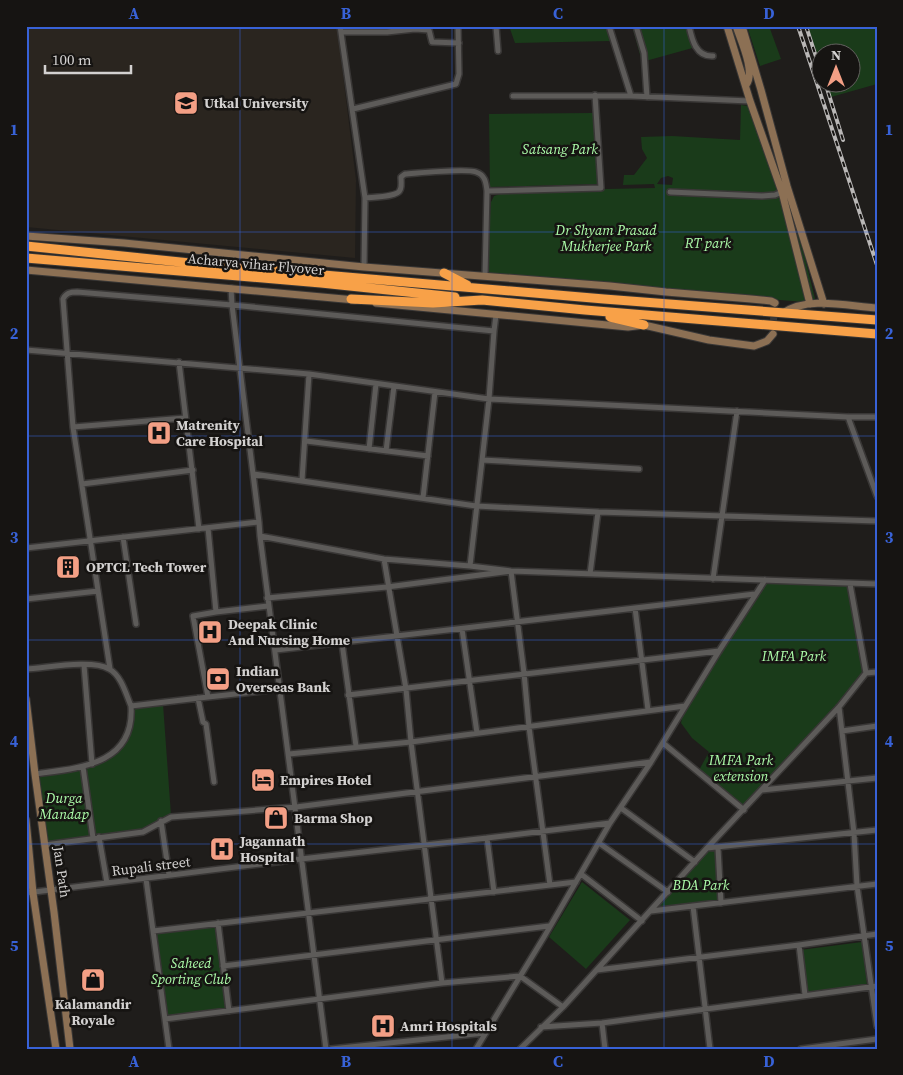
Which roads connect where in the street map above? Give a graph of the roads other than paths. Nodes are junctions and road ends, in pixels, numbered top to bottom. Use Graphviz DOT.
graph roads {
  1 [pos="458,26"];
  2 [pos="496,26"];
  3 [pos="609,26"];
  4 [pos="636,26"];
  5 [pos="689,26"];
  6 [pos="727,26"];
  7 [pos="736,26"];
  8 [pos="742,26"];
  9 [pos="340,29"];
  10 [pos="458,43"];
  11 [pos="498,51"];
  12 [pos="713,56"];
  13 [pos="750,72"];
  14 [pos="759,82"];
  15 [pos="746,86"];
  16 [pos="595,95"];
  17 [pos="513,96"];
  18 [pos="631,96"];
  19 [pos="647,97"];
  20 [pos="750,101"];
  21 [pos="353,109"];
  22 [pos="487,191"];
  23 [pos="670,192"];
  24 [pos="782,192"];
  25 [pos="365,198"];
  26 [pos="26,236"];
  27 [pos="26,246"];
  28 [pos="26,258"];
  29 [pos="364,267"];
  30 [pos="26,270"];
  31 [pos="444,273"];
  32 [pos="485,276"];
  33 [pos="472,287"];
  34 [pos="231,288"];
  35 [pos="351,299"];
  36 [pos="482,300"];
  37 [pos="775,303"];
  38 [pos="810,304"];
  39 [pos="824,304"];
  40 [pos="232,305"];
  41 [pos="877,308"];
  42 [pos="585,310"];
  43 [pos="782,313"];
  44 [pos="496,315"];
  45 [pos="873,320"];
  46 [pos="644,325"];
  47 [pos="494,331"];
  48 [pos="773,334"];
  49 [pos="877,334"];
  50 [pos="26,350"];
  51 [pos="66,353"];
  52 [pos="179,362"];
  53 [pos="239,368"];
  54 [pos="309,374"];
  55 [pos="376,384"];
  56 [pos="394,386"];
  57 [pos="435,392"];
  58 [pos="489,399"];
  59 [pos="736,412"];
  60 [pos="848,417"];
  61 [pos="877,417"];
  62 [pos="185,418"];
  63 [pos="73,427"];
  64 [pos="306,441"];
  65 [pos="369,449"];
  66 [pos="386,451"];
  67 [pos="428,456"];
  68 [pos="482,460"];
  69 [pos="639,469"];
  70 [pos="193,470"];
  71 [pos="254,474"];
  72 [pos="302,480"];
  73 [pos="82,484"];
  74 [pos="877,496"];
  75 [pos="422,498"];
  76 [pos="476,506"];
  77 [pos="598,512"];
  78 [pos="721,516"];
  79 [pos="259,522"];
  80 [pos="877,522"];
  81 [pos="208,528"];
  82 [pos="199,529"];
  83 [pos="260,536"];
  84 [pos="124,537"];
  85 [pos="90,541"];
  86 [pos="26,548"];
  87 [pos="384,559"];
  88 [pos="470,566"];
  89 [pos="511,571"];
  90 [pos="590,574"];
  91 [pos="713,579"];
  92 [pos="765,580"];
  93 [pos="850,584"];
  94 [pos="877,584"];
  95 [pos="387,587"];
  96 [pos="98,591"];
  97 [pos="755,594"];
  98 [pos="267,598"];
  99 [pos="26,599"];
  100 [pos="268,606"];
  101 [pos="635,608"];
  102 [pos="216,612"];
  103 [pos="518,622"];
  104 [pos="136,624"];
  105 [pos="462,629"];
  106 [pos="398,637"];
  107 [pos="342,643"];
  108 [pos="276,650"];
  109 [pos="719,651"];
  110 [pos="642,660"];
  111 [pos="84,665"];
  112 [pos="26,669"];
  113 [pos="110,669"];
  114 [pos="877,672"];
  115 [pos="524,673"];
  116 [pos="866,673"];
  117 [pos="469,681"];
  118 [pos="280,689"];
  119 [pos="406,689"];
  120 [pos="348,696"];
  121 [pos="208,697"];
  122 [pos="198,698"];
  123 [pos="26,699"];
  124 [pos="131,706"];
  125 [pos="685,706"];
  126 [pos="839,707"];
  127 [pos="648,710"];
  128 [pos="877,726"];
  129 [pos="529,727"];
  130 [pos="842,731"];
  131 [pos="478,733"];
  132 [pos="411,742"];
  133 [pos="663,743"];
  134 [pos="356,746"];
  135 [pos="289,754"];
  136 [pos="651,762"];
  137 [pos="92,764"];
  138 [pos="83,767"];
  139 [pos="35,774"];
  140 [pos="536,777"];
  141 [pos="877,778"];
  142 [pos="214,782"];
  143 [pos="848,782"];
  144 [pos="762,790"];
  145 [pos="418,793"];
  146 [pos="296,807"];
  147 [pos="620,808"];
  148 [pos="744,810"];
  149 [pos="26,820"];
  150 [pos="161,821"];
  151 [pos="610,823"];
  152 [pos="544,830"];
  153 [pos="877,830"];
  154 [pos="854,833"];
  155 [pos="99,837"];
  156 [pos="93,838"];
  157 [pos="487,838"];
  158 [pos="599,843"];
  159 [pos="424,844"];
  160 [pos="46,845"];
  161 [pos="707,848"];
  162 [pos="718,848"];
  163 [pos="301,859"];
  164 [pos="695,862"];
  165 [pos="581,874"];
  166 [pos="169,875"];
  167 [pos="146,878"];
  168 [pos="576,882"];
  169 [pos="107,883"];
  170 [pos="877,884"];
  171 [pos="550,885"];
  172 [pos="857,886"];
  173 [pos="51,889"];
  174 [pos="494,892"];
  175 [pos="668,892"];
  176 [pos="30,893"];
  177 [pos="431,899"];
  178 [pos="721,903"];
  179 [pos="693,906"];
  180 [pos="651,911"];
  181 [pos="309,912"];
  182 [pos="642,921"];
  183 [pos="218,923"];
  184 [pos="549,926"];
  185 [pos="153,931"];
  186 [pos="877,934"];
  187 [pos="864,935"];
  188 [pos="436,940"];
  189 [pos="799,945"];
  190 [pos="314,955"];
  191 [pos="699,956"];
  192 [pos="223,966"];
  193 [pos="597,970"];
  194 [pos="520,976"];
  195 [pos="442,983"];
  196 [pos="874,986"];
  197 [pos="805,995"];
  198 [pos="320,998"];
  199 [pos="563,1007"];
  200 [pos="705,1008"];
  201 [pos="229,1011"];
  202 [pos="165,1019"];
  203 [pos="602,1023"];
  204 [pos="877,1026"];
  205 [pos="542,1027"];
  206 [pos="485,1033"];
  207 [pos="877,1039"];
  208 [pos="354,1045"];
  209 [pos="834,1047"];
  210 [pos="56,1049"];
  211 [pos="70,1049"];
  212 [pos="169,1049"];
  213 [pos="326,1049"];
  214 [pos="331,1049"];
  215 [pos="366,1049"];
  216 [pos="476,1049"];
  217 [pos="520,1049"];
  218 [pos="605,1049"];
  219 [pos="710,1049"];
  220 [pos="801,1049"];
  1 -- 10 [label="street"];
  2 -- 11 [label="street"];
  3 -- 18 [label="street"];
  4 -- 19 [label="street"];
  5 -- 12 [label="street"];
  6 -- 15 [label="street"];
  7 -- 13 [label="street"];
  8 -- 14 [label="street"];
  9 -- 10 [label="street"];
  9 -- 21 [label="street"];
  10 -- 21 [label="street"];
  13 -- 14 [label="street"];
  13 -- 15 [label="street"];
  14 -- 39 [label="street"];
  15 -- 20 [label="street"];
  16 -- 17 [label="street"];
  16 -- 18 [label="street"];
  16 -- 22 [label="street"];
  18 -- 19 [label="street"];
  19 -- 20 [label="street"];
  20 -- 24 [label="street"];
  21 -- 25 [label="street"];
  22 -- 25 [label="street"];
  22 -- 32 [label="street"];
  23 -- 24 [label="street"];
  24 -- 38 [label="street"];
  25 -- 29 [label="street"];
  26 -- 29 [label="street"];
  27 -- 33 [label="highway, Acharya vihar Flyover"];
  28 -- 36 [label="highway, Acharya vihar Flyover"];
  29 -- 31 [label="street"];
  30 -- 34 [label="street"];
  31 -- 32 [label="street"];
  31 -- 33 [label="highway"];
  32 -- 37 [label="street"];
  33 -- 43 [label="highway, Acharya vihar Flyover"];
  34 -- 35 [label="street"];
  34 -- 40 [label="street"];
  35 -- 36 [label="highway"];
  35 -- 44 [label="street"];
  36 -- 42 [label="highway"];
  38 -- 39 [label="street"];
  38 -- 43 [label="street"];
  39 -- 41 [label="street"];
  40 -- 47 [label="street"];
  40 -- 51 [label="street"];
  40 -- 53 [label="street"];
  42 -- 46 [label="highway"];
  42 -- 49 [label="highway"];
  43 -- 45 [label="highway, Acharya vihar Flyover"];
  44 -- 46 [label="street"];
  44 -- 47 [label="street"];
  46 -- 48 [label="street"];
  47 -- 58 [label="street"];
  50 -- 51 [label="street"];
  51 -- 52 [label="street"];
  51 -- 63 [label="street"];
  52 -- 53 [label="street"];
  52 -- 62 [label="street"];
  53 -- 54 [label="street"];
  53 -- 71 [label="street"];
  54 -- 55 [label="street"];
  54 -- 64 [label="street"];
  55 -- 56 [label="street"];
  55 -- 65 [label="street"];
  56 -- 57 [label="street"];
  56 -- 66 [label="street"];
  57 -- 58 [label="street"];
  57 -- 67 [label="street"];
  58 -- 59 [label="street"];
  58 -- 68 [label="street"];
  59 -- 60 [label="street"];
  59 -- 78 [label="street"];
  60 -- 61 [label="street"];
  60 -- 74 [label="street"];
  62 -- 63 [label="street"];
  62 -- 70 [label="street"];
  63 -- 73 [label="street"];
  64 -- 65 [label="street"];
  64 -- 72 [label="street"];
  65 -- 66 [label="street"];
  66 -- 67 [label="street"];
  67 -- 75 [label="street"];
  68 -- 69 [label="street"];
  68 -- 76 [label="street"];
  70 -- 73 [label="street"];
  70 -- 82 [label="street"];
  71 -- 72 [label="street"];
  71 -- 79 [label="street"];
  72 -- 75 [label="street"];
  73 -- 85 [label="street"];
  75 -- 76 [label="street"];
  76 -- 77 [label="street"];
  76 -- 88 [label="street"];
  77 -- 78 [label="street"];
  77 -- 90 [label="street"];
  78 -- 80 [label="street"];
  78 -- 91 [label="street"];
  79 -- 81 [label="street"];
  79 -- 83 [label="street"];
  81 -- 82 [label="street"];
  81 -- 102 [label="street"];
  82 -- 84 [label="street"];
  83 -- 87 [label="street"];
  83 -- 98 [label="street"];
  84 -- 85 [label="street"];
  84 -- 104 [label="street"];
  85 -- 86 [label="street"];
  85 -- 96 [label="street"];
  87 -- 88 [label="street"];
  87 -- 95 [label="street"];
  88 -- 89 [label="street"];
  89 -- 90 [label="street"];
  89 -- 95 [label="street"];
  89 -- 103 [label="street"];
  90 -- 91 [label="street"];
  91 -- 92 [label="street"];
  92 -- 93 [label="street"];
  92 -- 97 [label="street"];
  93 -- 94 [label="street"];
  93 -- 116 [label="street"];
  95 -- 98 [label="street"];
  95 -- 106 [label="street"];
  96 -- 99 [label="street"];
  96 -- 113 [label="street"];
  97 -- 101 [label="street"];
  97 -- 109 [label="street"];
  98 -- 100 [label="street"];
  100 -- 102 [label="street"];
  100 -- 108 [label="street"];
  101 -- 103 [label="street"];
  101 -- 110 [label="street"];
  102 -- 121 [label="street"];
  103 -- 105 [label="street"];
  103 -- 115 [label="street"];
  105 -- 106 [label="street"];
  105 -- 117 [label="street"];
  106 -- 107 [label="street"];
  106 -- 119 [label="street"];
  107 -- 108 [label="street"];
  107 -- 120 [label="street"];
  108 -- 118 [label="street"];
  109 -- 110 [label="street"];
  109 -- 125 [label="street"];
  110 -- 115 [label="street"];
  110 -- 127 [label="street"];
  111 -- 112 [label="street"];
  111 -- 113 [label="street"];
  111 -- 137 [label="street"];
  113 -- 124 [label="street"];
  114 -- 116 [label="street"];
  115 -- 117 [label="street"];
  115 -- 129 [label="street"];
  116 -- 126 [label="street"];
  117 -- 119 [label="street"];
  117 -- 131 [label="street"];
  118 -- 121 [label="street"];
  118 -- 135 [label="street"];
  119 -- 120 [label="street"];
  119 -- 132 [label="street"];
  120 -- 134 [label="street"];
  121 -- 122 [label="street"];
  122 -- 124 [label="street"];
  122 -- 142 [label="street"];
  123 -- 139 [label="street, Jan Path"];
  124 -- 137 [label="street"];
  125 -- 127 [label="street"];
  125 -- 133 [label="street"];
  126 -- 130 [label="street"];
  126 -- 144 [label="street"];
  127 -- 129 [label="street"];
  128 -- 130 [label="street"];
  129 -- 131 [label="street"];
  129 -- 140 [label="street"];
  130 -- 143 [label="street"];
  131 -- 132 [label="street"];
  132 -- 134 [label="street"];
  132 -- 145 [label="street"];
  133 -- 136 [label="street"];
  133 -- 148 [label="street"];
  134 -- 135 [label="street"];
  135 -- 146 [label="street"];
  136 -- 140 [label="street"];
  136 -- 147 [label="street"];
  137 -- 138 [label="street"];
  138 -- 139 [label="street"];
  138 -- 156 [label="street"];
  139 -- 160 [label="street, Jan Path"];
  140 -- 145 [label="street"];
  140 -- 152 [label="street"];
  141 -- 143 [label="street"];
  143 -- 144 [label="street"];
  143 -- 154 [label="street"];
  144 -- 148 [label="street"];
  145 -- 146 [label="street"];
  145 -- 159 [label="street"];
  146 -- 150 [label="street"];
  146 -- 163 [label="street"];
  147 -- 151 [label="street"];
  147 -- 164 [label="street"];
  148 -- 161 [label="street"];
  149 -- 176 [label="street"];
  150 -- 155 [label="street"];
  150 -- 166 [label="street"];
  151 -- 152 [label="street, Rupali street"];
  151 -- 158 [label="street"];
  152 -- 157 [label="street, Rupali street"];
  152 -- 171 [label="street"];
  153 -- 154 [label="street"];
  154 -- 162 [label="street"];
  154 -- 172 [label="street"];
  155 -- 156 [label="street"];
  155 -- 169 [label="street"];
  156 -- 160 [label="street"];
  157 -- 159 [label="street, Rupali street"];
  157 -- 174 [label="street"];
  158 -- 165 [label="street"];
  158 -- 175 [label="street"];
  159 -- 163 [label="street, Rupali street"];
  159 -- 177 [label="street"];
  160 -- 173 [label="street, Jan Path"];
  161 -- 162 [label="street"];
  161 -- 164 [label="street"];
  162 -- 178 [label="street"];
  163 -- 166 [label="street, Rupali street"];
  163 -- 181 [label="street"];
  164 -- 175 [label="street"];
  165 -- 168 [label="street"];
  165 -- 182 [label="street"];
  166 -- 167 [label="street, Rupali street"];
  167 -- 169 [label="street, Rupali street"];
  167 -- 185 [label="street"];
  168 -- 171 [label="street"];
  168 -- 184 [label="street"];
  169 -- 173 [label="street, Rupali street"];
  170 -- 172 [label="street"];
  171 -- 174 [label="street"];
  172 -- 178 [label="street"];
  172 -- 187 [label="street"];
  173 -- 176 [label="street, Rupali street"];
  173 -- 211 [label="street, Jan Path"];
  174 -- 177 [label="street"];
  175 -- 180 [label="street"];
  176 -- 210 [label="street"];
  177 -- 181 [label="street"];
  177 -- 188 [label="street"];
  178 -- 179 [label="street"];
  179 -- 180 [label="street"];
  179 -- 191 [label="street"];
  180 -- 182 [label="street"];
  181 -- 183 [label="street"];
  181 -- 190 [label="street"];
  182 -- 193 [label="street"];
  183 -- 185 [label="street"];
  183 -- 192 [label="street"];
  184 -- 188 [label="street"];
  184 -- 194 [label="street"];
  185 -- 202 [label="street"];
  186 -- 187 [label="street"];
  187 -- 189 [label="street"];
  187 -- 196 [label="street"];
  188 -- 190 [label="street"];
  188 -- 195 [label="street"];
  189 -- 191 [label="street"];
  189 -- 197 [label="street"];
  190 -- 192 [label="street"];
  190 -- 198 [label="street"];
  191 -- 193 [label="street"];
  191 -- 200 [label="street"];
  192 -- 201 [label="street"];
  193 -- 199 [label="street"];
  194 -- 195 [label="street"];
  194 -- 199 [label="street"];
  194 -- 206 [label="street"];
  195 -- 198 [label="street"];
  196 -- 197 [label="street"];
  196 -- 204 [label="street"];
  197 -- 200 [label="street"];
  198 -- 201 [label="street"];
  198 -- 213 [label="street"];
  199 -- 205 [label="street"];
  200 -- 203 [label="street"];
  200 -- 219 [label="street"];
  201 -- 202 [label="street"];
  202 -- 212 [label="street"];
  203 -- 205 [label="street"];
  203 -- 218 [label="street"];
  205 -- 217 [label="street"];
  206 -- 208 [label="street"];
  206 -- 216 [label="street"];
  207 -- 209 [label="street"];
  208 -- 214 [label="street"];
  208 -- 215 [label="street"];
  209 -- 220 [label="street"];
}
